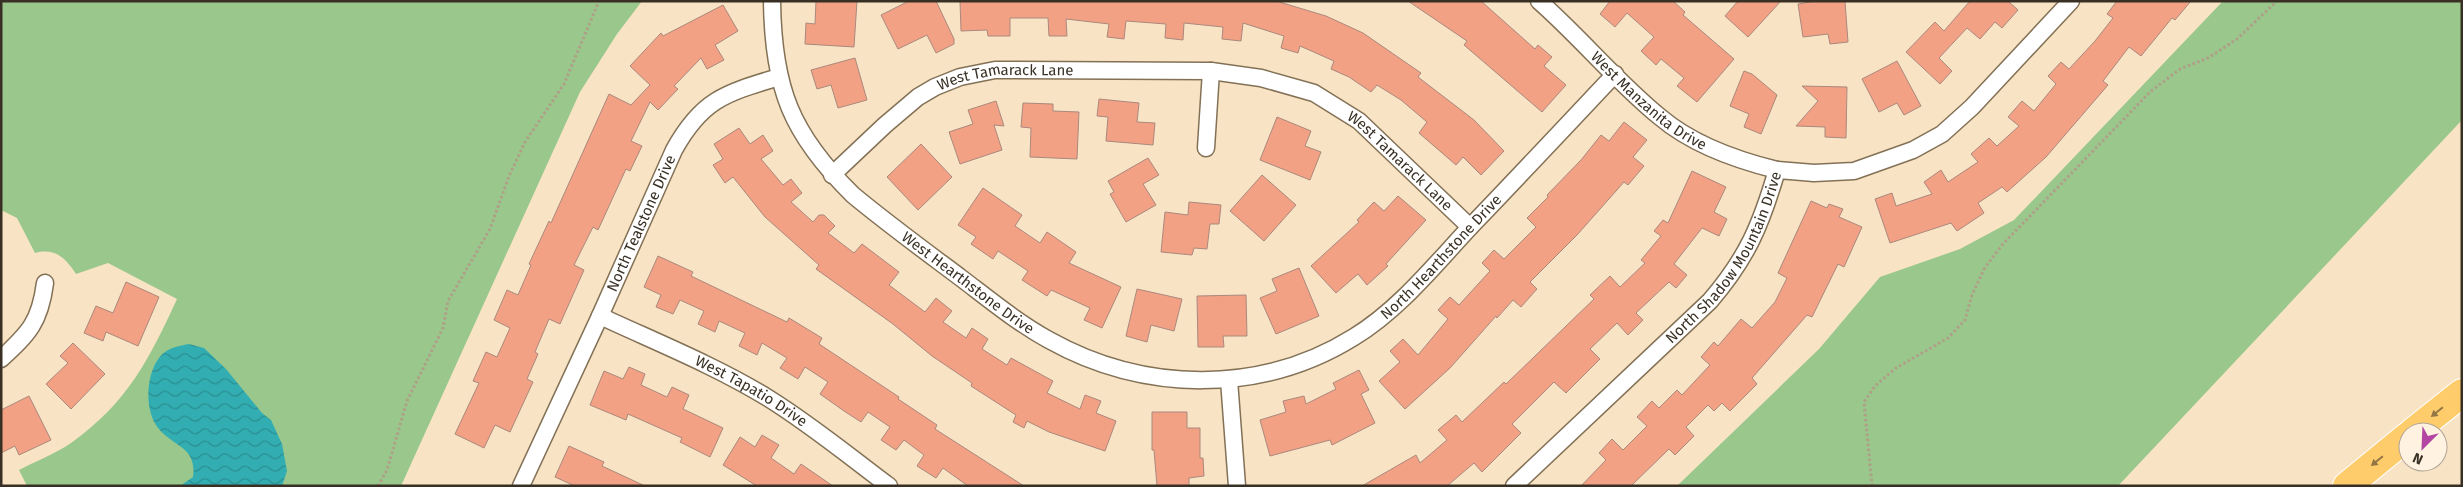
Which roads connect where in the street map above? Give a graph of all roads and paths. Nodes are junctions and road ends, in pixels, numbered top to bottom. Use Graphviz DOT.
graph roads {
  1 [pos="599,1"];
  2 [pos="772,1"];
  3 [pos="1539,1"];
  4 [pos="2071,1"];
  5 [pos="2277,1"];
  6 [pos="1211,71"];
  7 [pos="1615,74"];
  8 [pos="778,77"];
  9 [pos="1206,148"];
  10 [pos="1777,170"];
  11 [pos="832,175"];
  12 [pos="1470,226"];
  13 [pos="45,283"];
  14 [pos="600,316"];
  15 [pos="1,359"];
  16 [pos="1229,380"];
  17 [pos="2462,393"];
  18 [pos="2426,422"];
  19 [pos="2398,444"];
  20 [pos="378,486"];
  21 [pos="521,486"];
  22 [pos="888,486"];
  23 [pos="1237,486"];
  24 [pos="1514,486"];
  25 [pos="1872,486"];
  26 [pos="2347,486"];
  1 -- 20 [label="path"];
  2 -- 8 [label="street"];
  3 -- 7 [label="street, West Manzanita Drive"];
  4 -- 10 [label="street, North Shadow Mountain Drive"];
  5 -- 25 [label="path"];
  6 -- 9 [label="street"];
  6 -- 11 [label="street, West Tamarack Lane"];
  6 -- 12 [label="street, West Tamarack Lane"];
  7 -- 10 [label="street, West Manzanita Drive"];
  7 -- 12 [label="street, North Hearthstone Drive"];
  8 -- 11 [label="street, West Hearthstone Drive"];
  8 -- 14 [label="street, North Tealstone Drive"];
  10 -- 24 [label="street, North Shadow Mountain Drive"];
  11 -- 16 [label="street, West Hearthstone Drive"];
  12 -- 16 [label="street, North Hearthstone Drive"];
  13 -- 15 [label="street"];
  14 -- 21 [label="street, North Tealstone Drive"];
  14 -- 22 [label="street, West Tapatio Drive"];
  16 -- 23 [label="street"];
  17 -- 18 [label="highway, one-way"];
  19 -- 26 [label="highway, one-way"];
}
